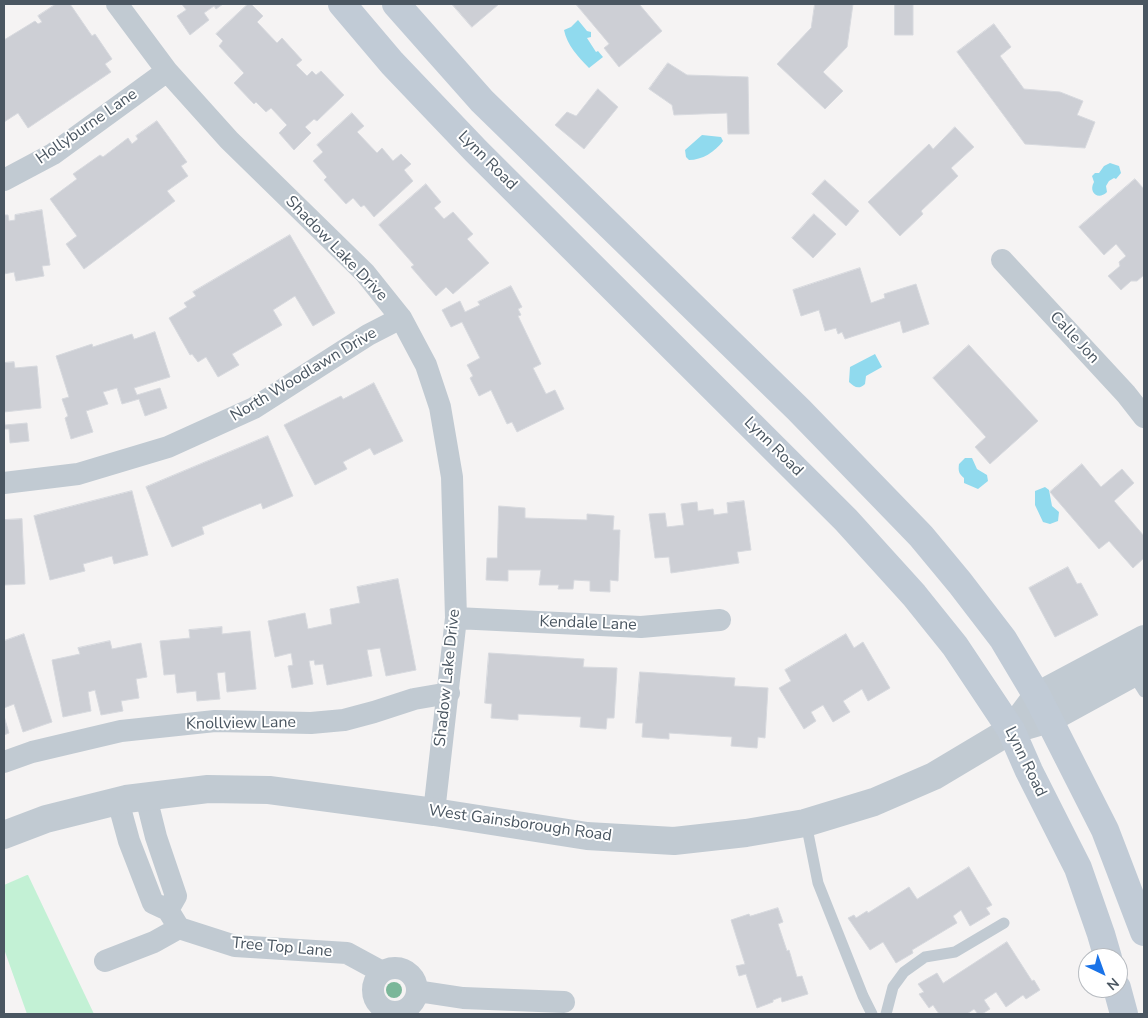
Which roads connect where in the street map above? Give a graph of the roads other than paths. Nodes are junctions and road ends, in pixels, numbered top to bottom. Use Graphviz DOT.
graph roads {
  1 [pos="117,4"];
  2 [pos="342,4"];
  3 [pos="396,4"];
  4 [pos="167,71"];
  5 [pos="4,180"];
  6 [pos="1002,260"];
  7 [pos="401,318"];
  8 [pos="1144,417"];
  9 [pos="4,483"];
  10 [pos="456,618"];
  11 [pos="720,620"];
  12 [pos="1144,639"];
  13 [pos="1140,677"];
  14 [pos="448,693"];
  15 [pos="1043,707"];
  16 [pos="1011,730"];
  17 [pos="4,762"];
  18 [pos="146,797"];
  19 [pos="118,801"];
  20 [pos="434,812"];
  21 [pos="805,822"];
  22 [pos="4,836"];
  23 [pos="174,919"];
  24 [pos="1004,923"];
  25 [pos="1144,932"];
  26 [pos="1105,948"];
  27 [pos="106,961"];
  28 [pos="382,972"];
  29 [pos="417,991"];
  30 [pos="1120,998"];
  31 [pos="564,1002"];
  32 [pos="872,1014"];
  33 [pos="886,1014"];
  34 [pos="1124,1014"];
  1 -- 4 [label="street, Shadow Lake Drive"];
  2 -- 16 [label="main road, Lynn Road"];
  3 -- 15 [label="main road"];
  4 -- 5 [label="street, Hollyburne Lane"];
  4 -- 7 [label="street, Shadow Lake Drive"];
  6 -- 8 [label="street, Calle Jon"];
  7 -- 9 [label="street, North Woodlawn Drive"];
  7 -- 10 [label="street, Shadow Lake Drive"];
  10 -- 11 [label="street, Kendale Lane"];
  10 -- 14 [label="street, Shadow Lake Drive"];
  12 -- 15 [label="street"];
  13 -- 15 [label="street"];
  14 -- 17 [label="street, Knollview Lane"];
  14 -- 20 [label="street, Shadow Lake Drive"];
  15 -- 16 [label="street, West Gainsborough Road"];
  15 -- 25 [label="main road"];
  16 -- 21 [label="street, West Gainsborough Road"];
  16 -- 26 [label="main road, Lynn Road"];
  18 -- 19 [label="street, West Gainsborough Road"];
  18 -- 20 [label="street, West Gainsborough Road"];
  18 -- 23 [label="street"];
  19 -- 22 [label="street, West Gainsborough Road"];
  19 -- 23 [label="street, Tree Top Lane"];
  20 -- 21 [label="street, West Gainsborough Road"];
  21 -- 32 [label="lane"];
  23 -- 27 [label="street"];
  23 -- 28 [label="street, Tree Top Lane"];
  24 -- 33 [label="lane"];
  28 -- 29 [label="street, Tree Top Lane"];
  28 -- 29 [label="street"];
  29 -- 31 [label="street"];
  30 -- 34 [label="main road"];
}
